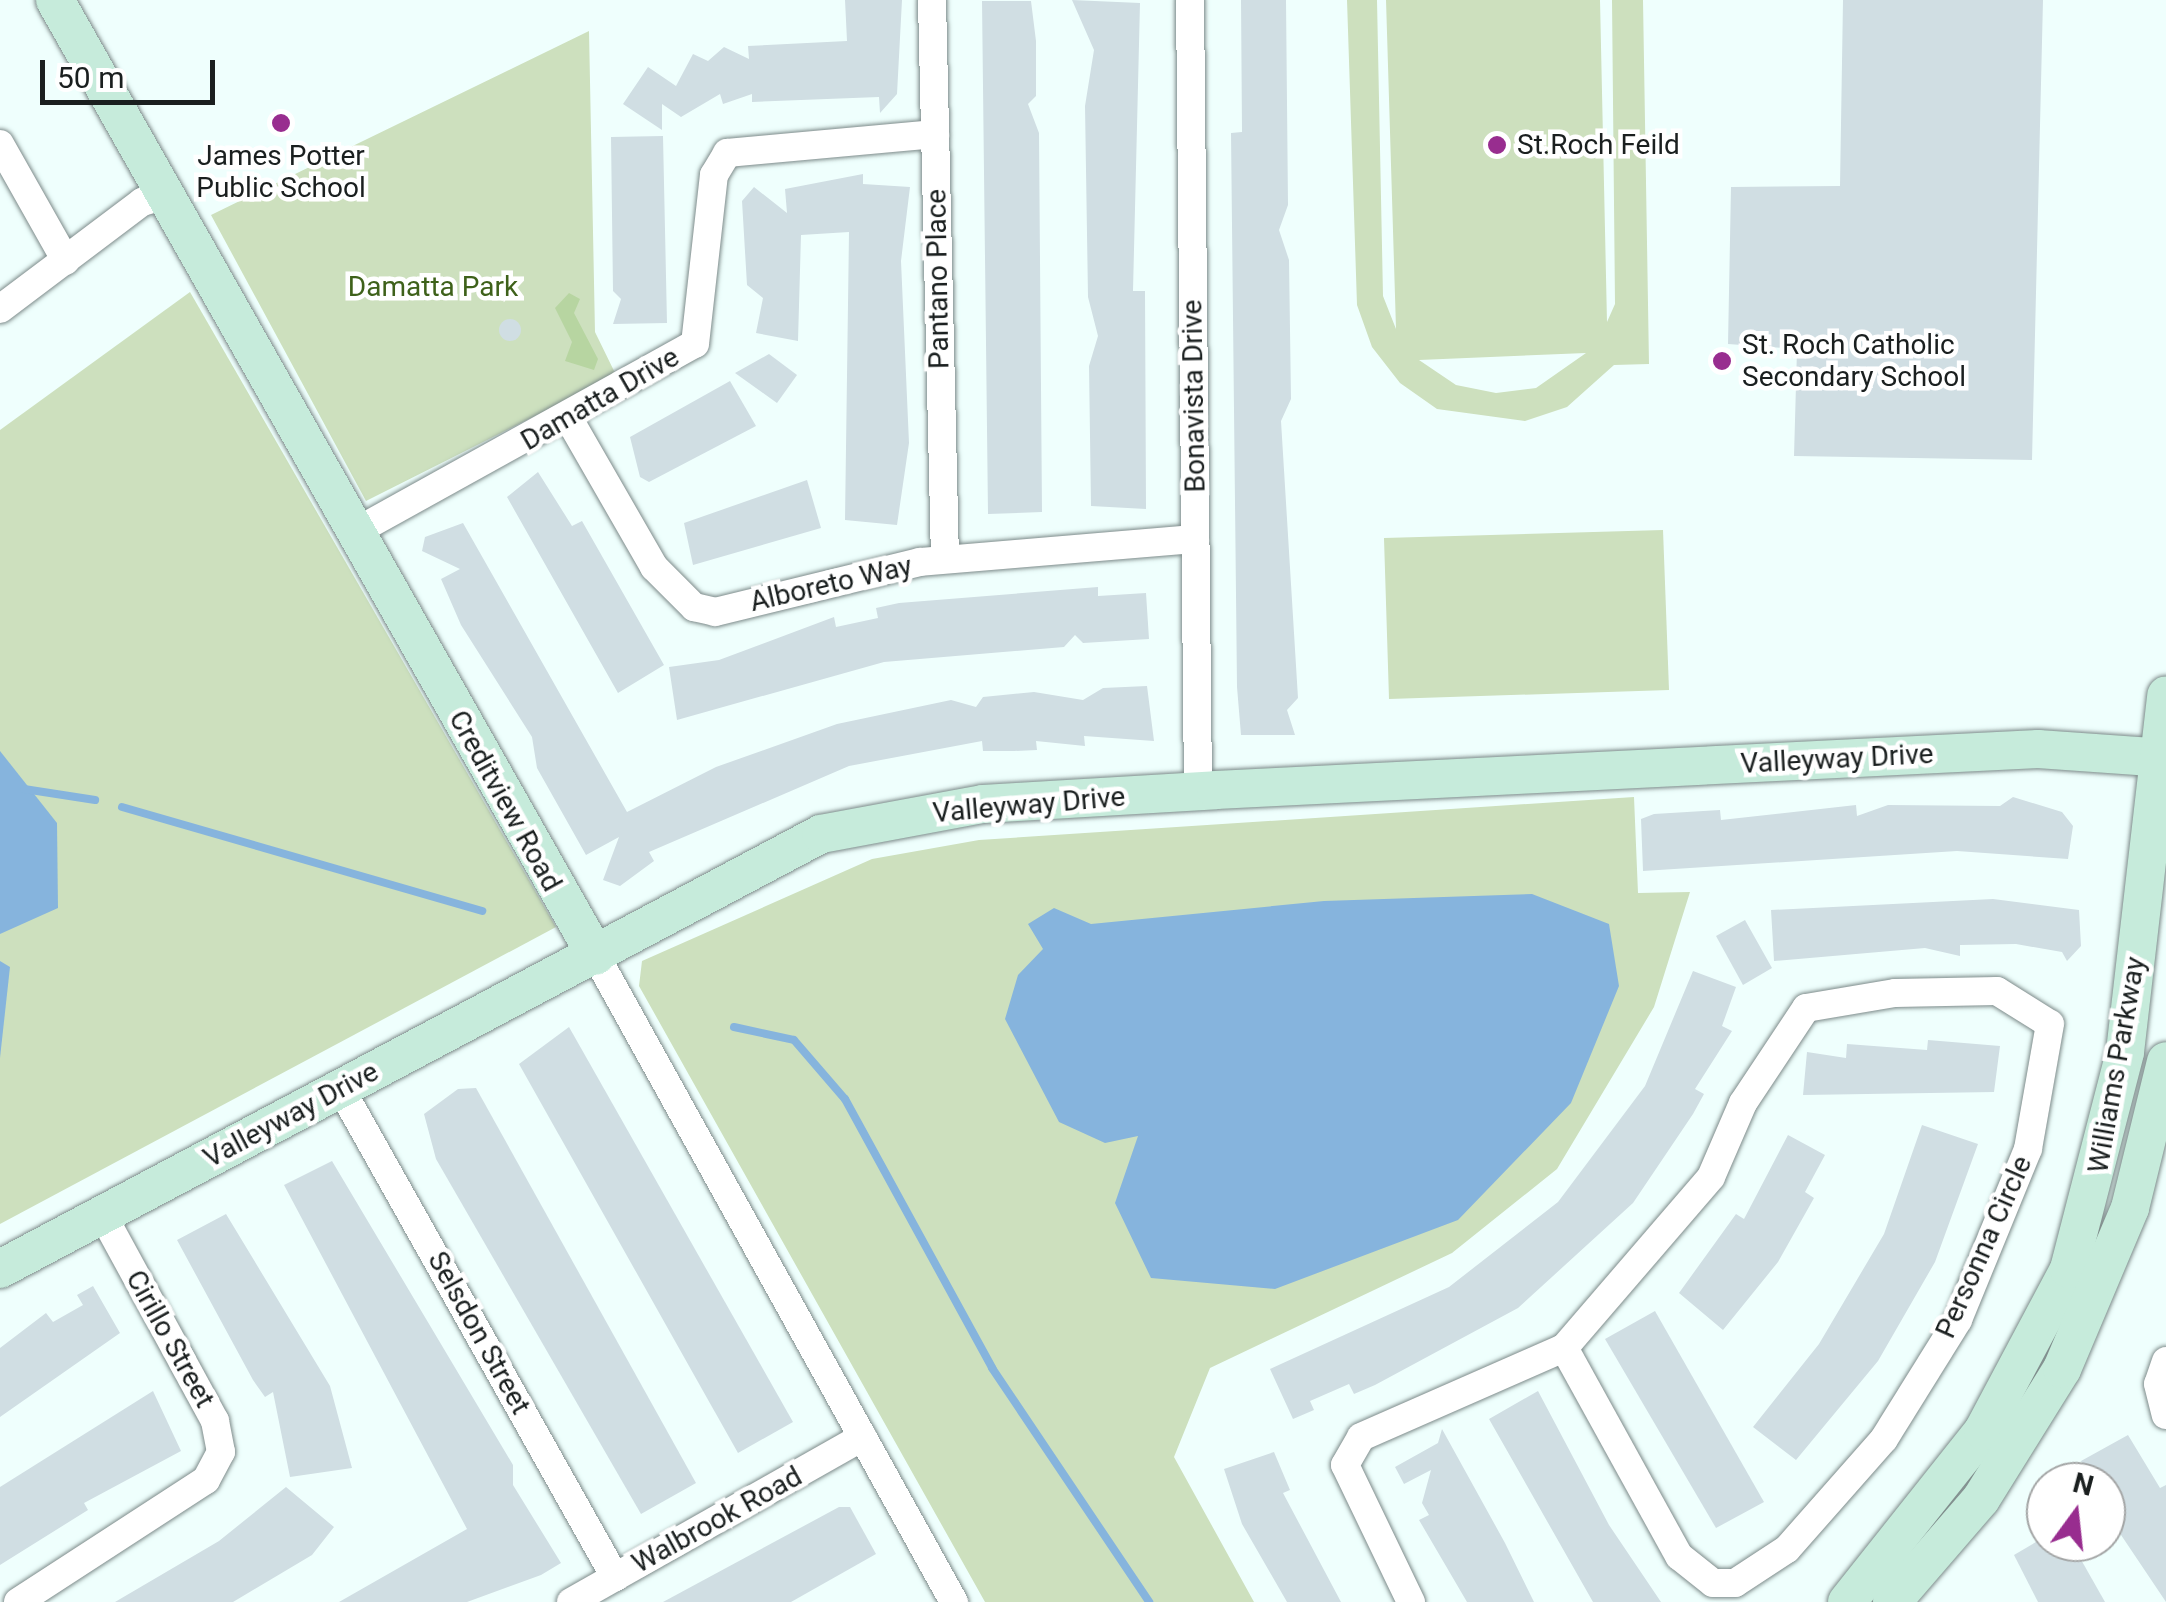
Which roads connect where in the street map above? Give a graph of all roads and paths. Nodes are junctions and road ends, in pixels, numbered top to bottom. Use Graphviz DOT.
graph roads {
  1 [pos="55,0"];
  2 [pos="932,0"];
  3 [pos="1190,0"];
  4 [pos="935,134"];
  5 [pos="0,144"];
  6 [pos="166,195"];
  7 [pos="66,261"];
  8 [pos="0,309"];
  9 [pos="569,419"];
  10 [pos="358,530"];
  11 [pos="1195,539"];
  12 [pos="945,558"];
  13 [pos="2166,695"];
  14 [pos="2163,758"];
  15 [pos="1198,792"];
  16 [pos="596,956"];
  17 [pos="2166,1061"];
  18 [pos="341,1089"];
  19 [pos="102,1214"];
  20 [pos="0,1268"];
  21 [pos="1564,1348"];
  22 [pos="2166,1361"];
  23 [pos="2166,1415"];
  24 [pos="863,1437"];
  25 [pos="615,1577"];
  26 [pos="18,1602"];
  27 [pos="571,1602"];
  28 [pos="954,1602"];
  29 [pos="1411,1602"];
  30 [pos="1847,1602"];
  31 [pos="1892,1602"];
  1 -- 6 [label="street, Creditview Road"];
  2 -- 4 [label="street, Pantano Place"];
  3 -- 11 [label="street, Bonavista Drive"];
  4 -- 9 [label="street, Damatta Drive"];
  4 -- 12 [label="street, Pantano Place"];
  5 -- 7 [label="street"];
  6 -- 7 [label="street"];
  6 -- 10 [label="street, Creditview Road"];
  7 -- 8 [label="street"];
  9 -- 10 [label="street, Damatta Drive"];
  9 -- 12 [label="street, Alboreto Way"];
  10 -- 16 [label="street, Creditview Road"];
  11 -- 12 [label="street, Alboreto Way"];
  11 -- 15 [label="street, Bonavista Drive"];
  13 -- 14 [label="street, Williams Parkway"];
  14 -- 15 [label="street, Valleyway Drive"];
  14 -- 30 [label="street, Williams Parkway"];
  15 -- 16 [label="street, Valleyway Drive"];
  16 -- 18 [label="street, Valleyway Drive"];
  16 -- 24 [label="street, Creditview Road"];
  17 -- 31 [label="street, Williams Parkway"];
  18 -- 19 [label="street, Valleyway Drive"];
  18 -- 25 [label="street, Selsdon Street"];
  19 -- 20 [label="street, Valleyway Drive"];
  19 -- 26 [label="street, Cirillo Street"];
  21 -- 21 [label="street, Personna Circle"];
  21 -- 29 [label="street, Personna Circle"];
  22 -- 23 [label="street"];
  24 -- 25 [label="street, Walbrook Road"];
  24 -- 28 [label="street, Creditview Road"];
  25 -- 27 [label="street, Walbrook Road"];
}
